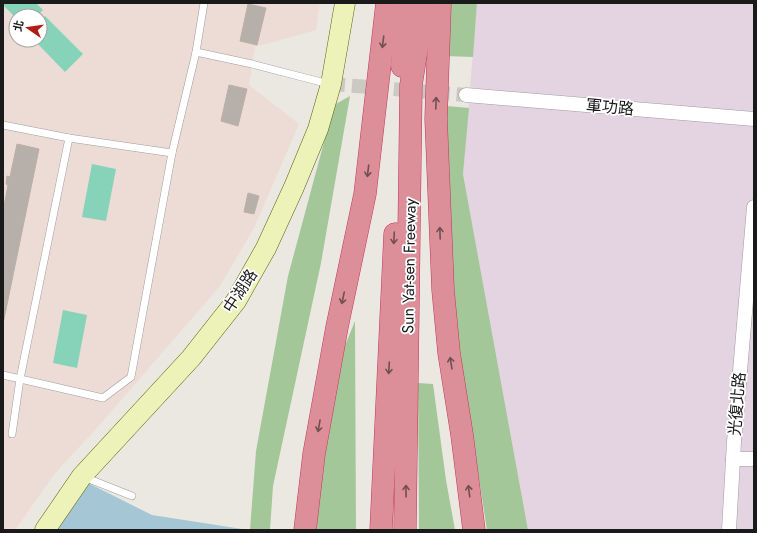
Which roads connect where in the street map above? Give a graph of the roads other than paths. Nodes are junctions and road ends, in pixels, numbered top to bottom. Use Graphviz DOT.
graph roads {
  1 [pos="204,3"];
  2 [pos="345,3"];
  3 [pos="387,3"];
  4 [pos="405,3"];
  5 [pos="424,3"];
  6 [pos="440,3"];
  7 [pos="196,52"];
  8 [pos="331,84"];
  9 [pos="466,95"];
  10 [pos="754,119"];
  11 [pos="3,124"];
  12 [pos="69,138"];
  13 [pos="172,153"];
  14 [pos="754,207"];
  15 [pos="3,375"];
  16 [pos="20,379"];
  17 [pos="12,434"];
  18 [pos="733,459"];
  19 [pos="754,459"];
  20 [pos="82,476"];
  21 [pos="132,496"];
  22 [pos="45,530"];
  23 [pos="305,530"];
  24 [pos="381,530"];
  25 [pos="405,530"];
  26 [pos="474,530"];
  27 [pos="729,530"];
  1 -- 7 [label="lane"];
  2 -- 8 [label="street, 中湖路"];
  3 -- 23 [label="highway, one-way"];
  4 -- 24 [label="highway, Sun Yat-sen Freeway, one-way"];
  25 -- 5 [label="highway, Sun Yat-sen Freeway, one-way"];
  26 -- 6 [label="highway, one-way"];
  7 -- 8 [label="lane"];
  7 -- 13 [label="lane"];
  8 -- 20 [label="street, 中湖路"];
  9 -- 10 [label="street, 軍功路"];
  11 -- 12 [label="lane"];
  12 -- 13 [label="lane"];
  12 -- 16 [label="lane"];
  13 -- 16 [label="lane"];
  14 -- 18 [label="street, 光復北路"];
  15 -- 16 [label="lane"];
  16 -- 17 [label="lane"];
  18 -- 19 [label="street"];
  18 -- 27 [label="street, 光復北路"];
  20 -- 21 [label="lane"];
  20 -- 22 [label="street, 中湖路"];
}
